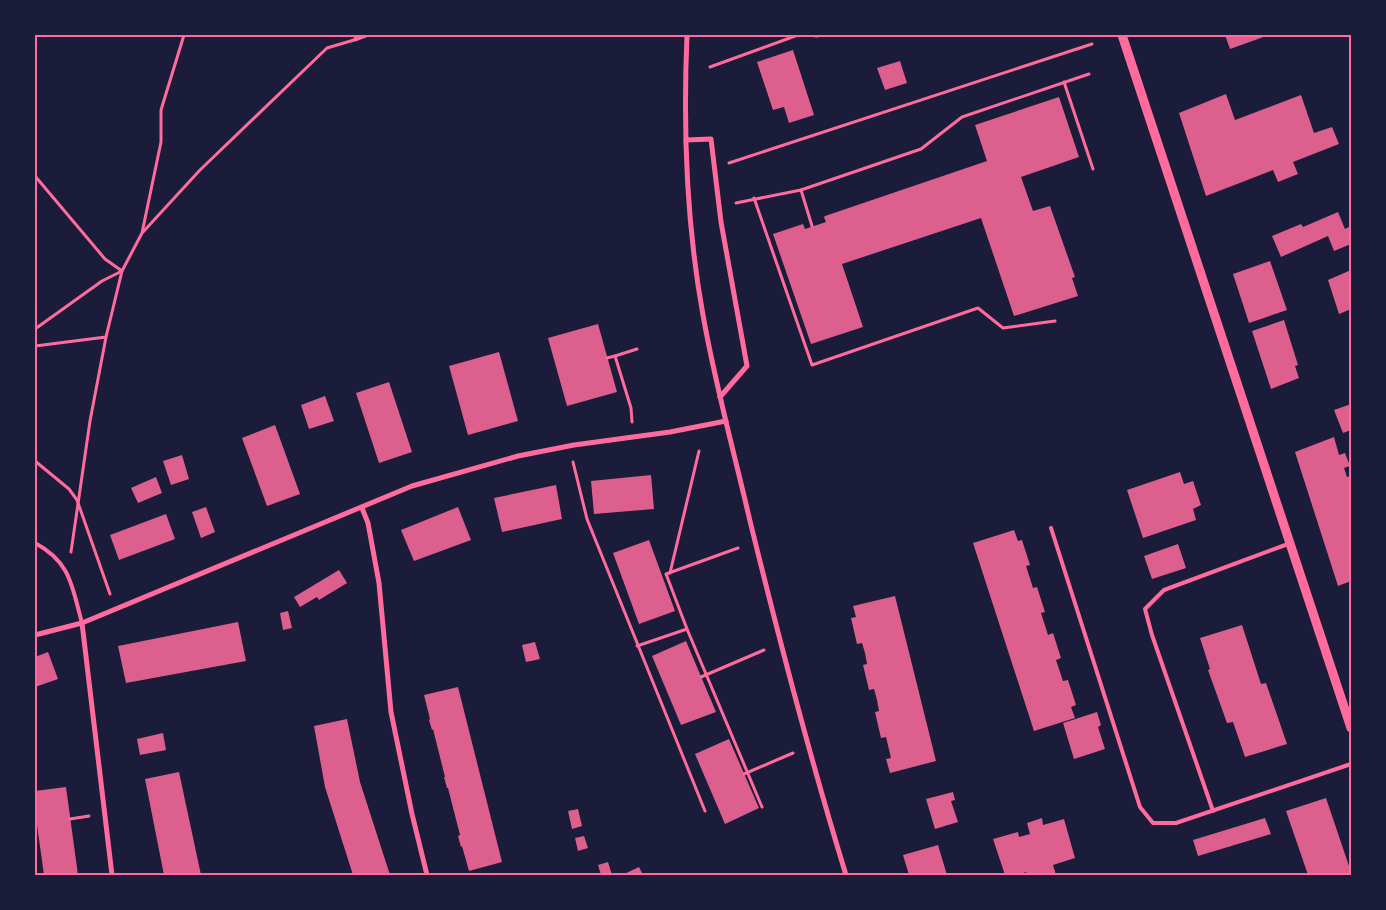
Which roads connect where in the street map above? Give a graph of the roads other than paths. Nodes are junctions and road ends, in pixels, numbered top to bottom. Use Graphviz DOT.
graph roads {
  1 [pos="687,35"];
  2 [pos="1122,35"];
  3 [pos="686,140"];
  4 [pos="720,397"];
  5 [pos="726,421"];
  6 [pos="362,508"];
  7 [pos="1051,528"];
  8 [pos="35,543"];
  9 [pos="1290,543"];
  10 [pos="82,623"];
  11 [pos="35,635"];
  12 [pos="1351,728"];
  13 [pos="1351,764"];
  14 [pos="1213,811"];
  15 [pos="844,873"];
  16 [pos="112,875"];
  17 [pos="427,875"];
  1 -- 3 [label="street"];
  2 -- 9 [label="street"];
  3 -- 4 [label="street"];
  3 -- 4 [label="street"];
  4 -- 5 [label="street"];
  5 -- 6 [label="street"];
  5 -- 15 [label="street"];
  6 -- 10 [label="street"];
  6 -- 17 [label="street"];
  7 -- 14 [label="lane"];
  8 -- 10 [label="lane"];
  9 -- 12 [label="street"];
  9 -- 14 [label="lane"];
  10 -- 11 [label="street"];
  10 -- 16 [label="street"];
  13 -- 14 [label="lane"];
}
